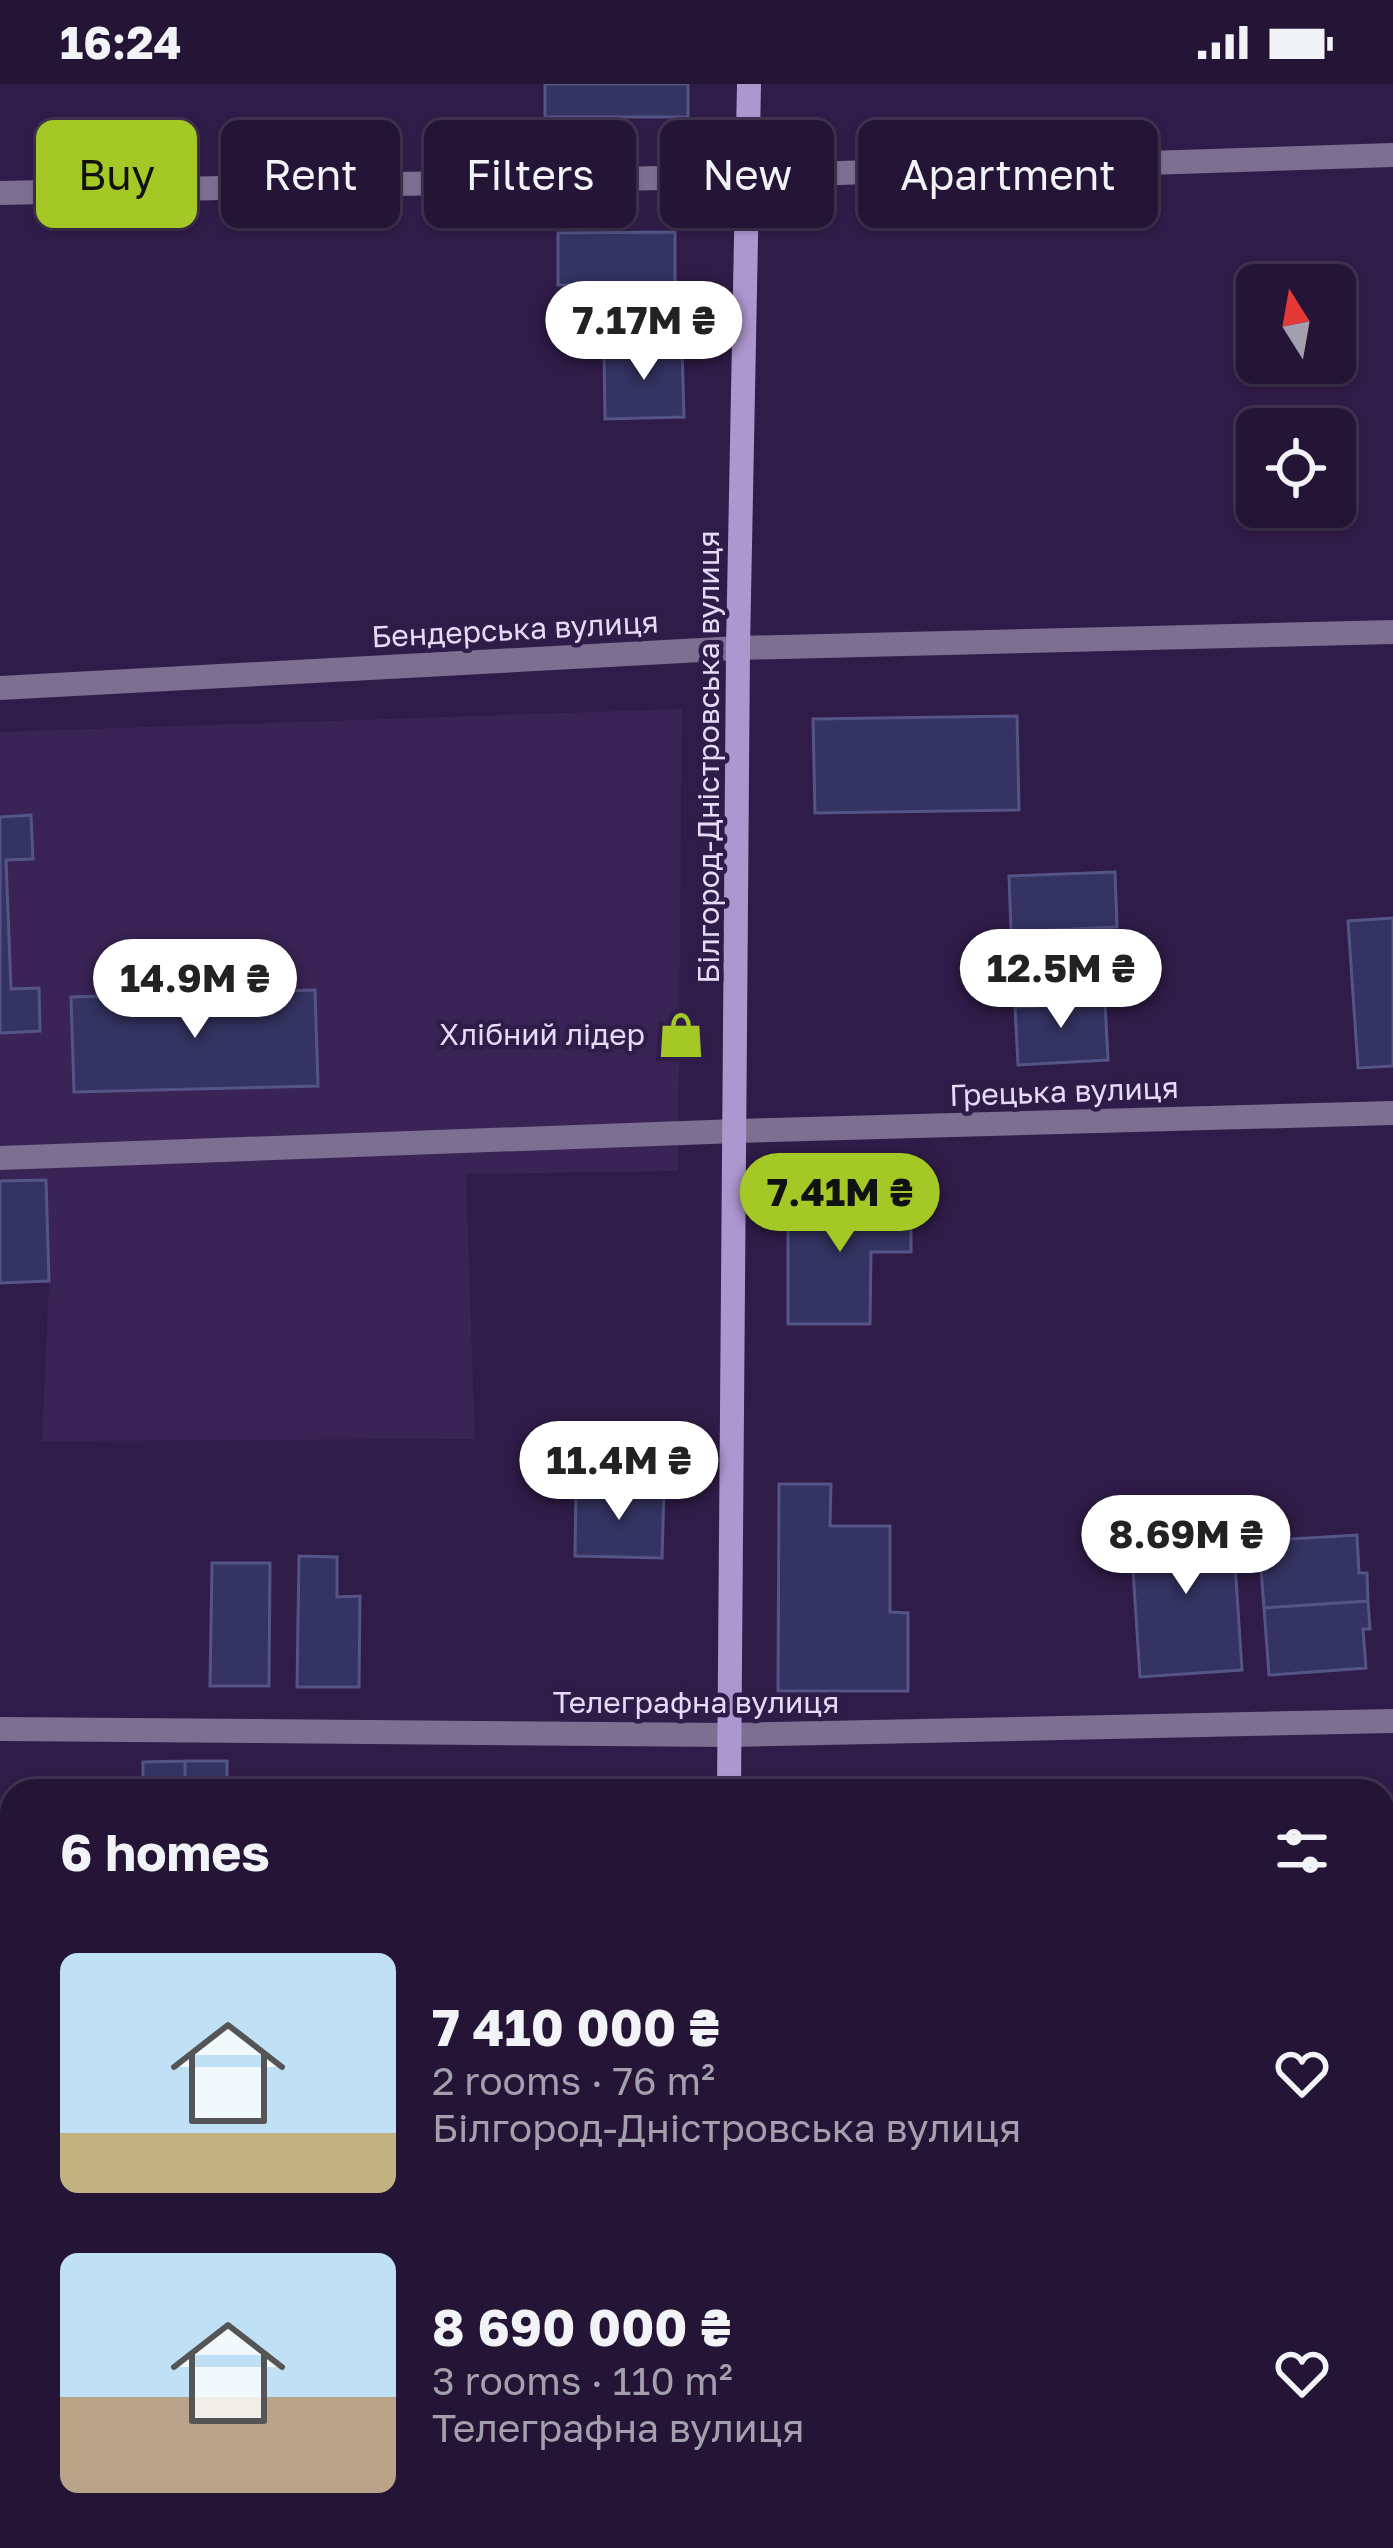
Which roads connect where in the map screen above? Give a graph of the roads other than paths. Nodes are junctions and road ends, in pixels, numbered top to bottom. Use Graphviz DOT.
graph roads {
  1 [pos="749,84"];
  2 [pos="748,120"];
  3 [pos="1393,155"];
  4 [pos="834,173"];
  5 [pos="660,178"];
  6 [pos="0,193"];
  7 [pos="746,228"];
  8 [pos="1393,632"];
  9 [pos="738,648"];
  10 [pos="0,688"];
  11 [pos="1393,1113"];
  12 [pos="736,1131"];
  13 [pos="0,1158"];
  14 [pos="1393,1720"];
  15 [pos="0,1729"];
  16 [pos="731,1735"];
  17 [pos="729,1779"];
  1 -- 2 [label="main road, Білгород-Дністровська вулиця"];
  3 -- 4 [label="street"];
  5 -- 6 [label="street"];
  7 -- 9 [label="main road, Білгород-Дністровська вулиця"];
  8 -- 9 [label="street, Бендерська вулиця"];
  9 -- 10 [label="street, Бендерська вулиця"];
  9 -- 12 [label="main road, Білгород-Дністровська вулиця"];
  11 -- 12 [label="street, Грецька вулиця"];
  12 -- 13 [label="street, Грецька вулиця"];
  12 -- 16 [label="main road, Білгород-Дністровська вулиця"];
  14 -- 16 [label="street, Телеграфна вулиця"];
  15 -- 16 [label="street, Телеграфна вулиця"];
  16 -- 17 [label="main road, Білгород-Дністровська вулиця"];
}
